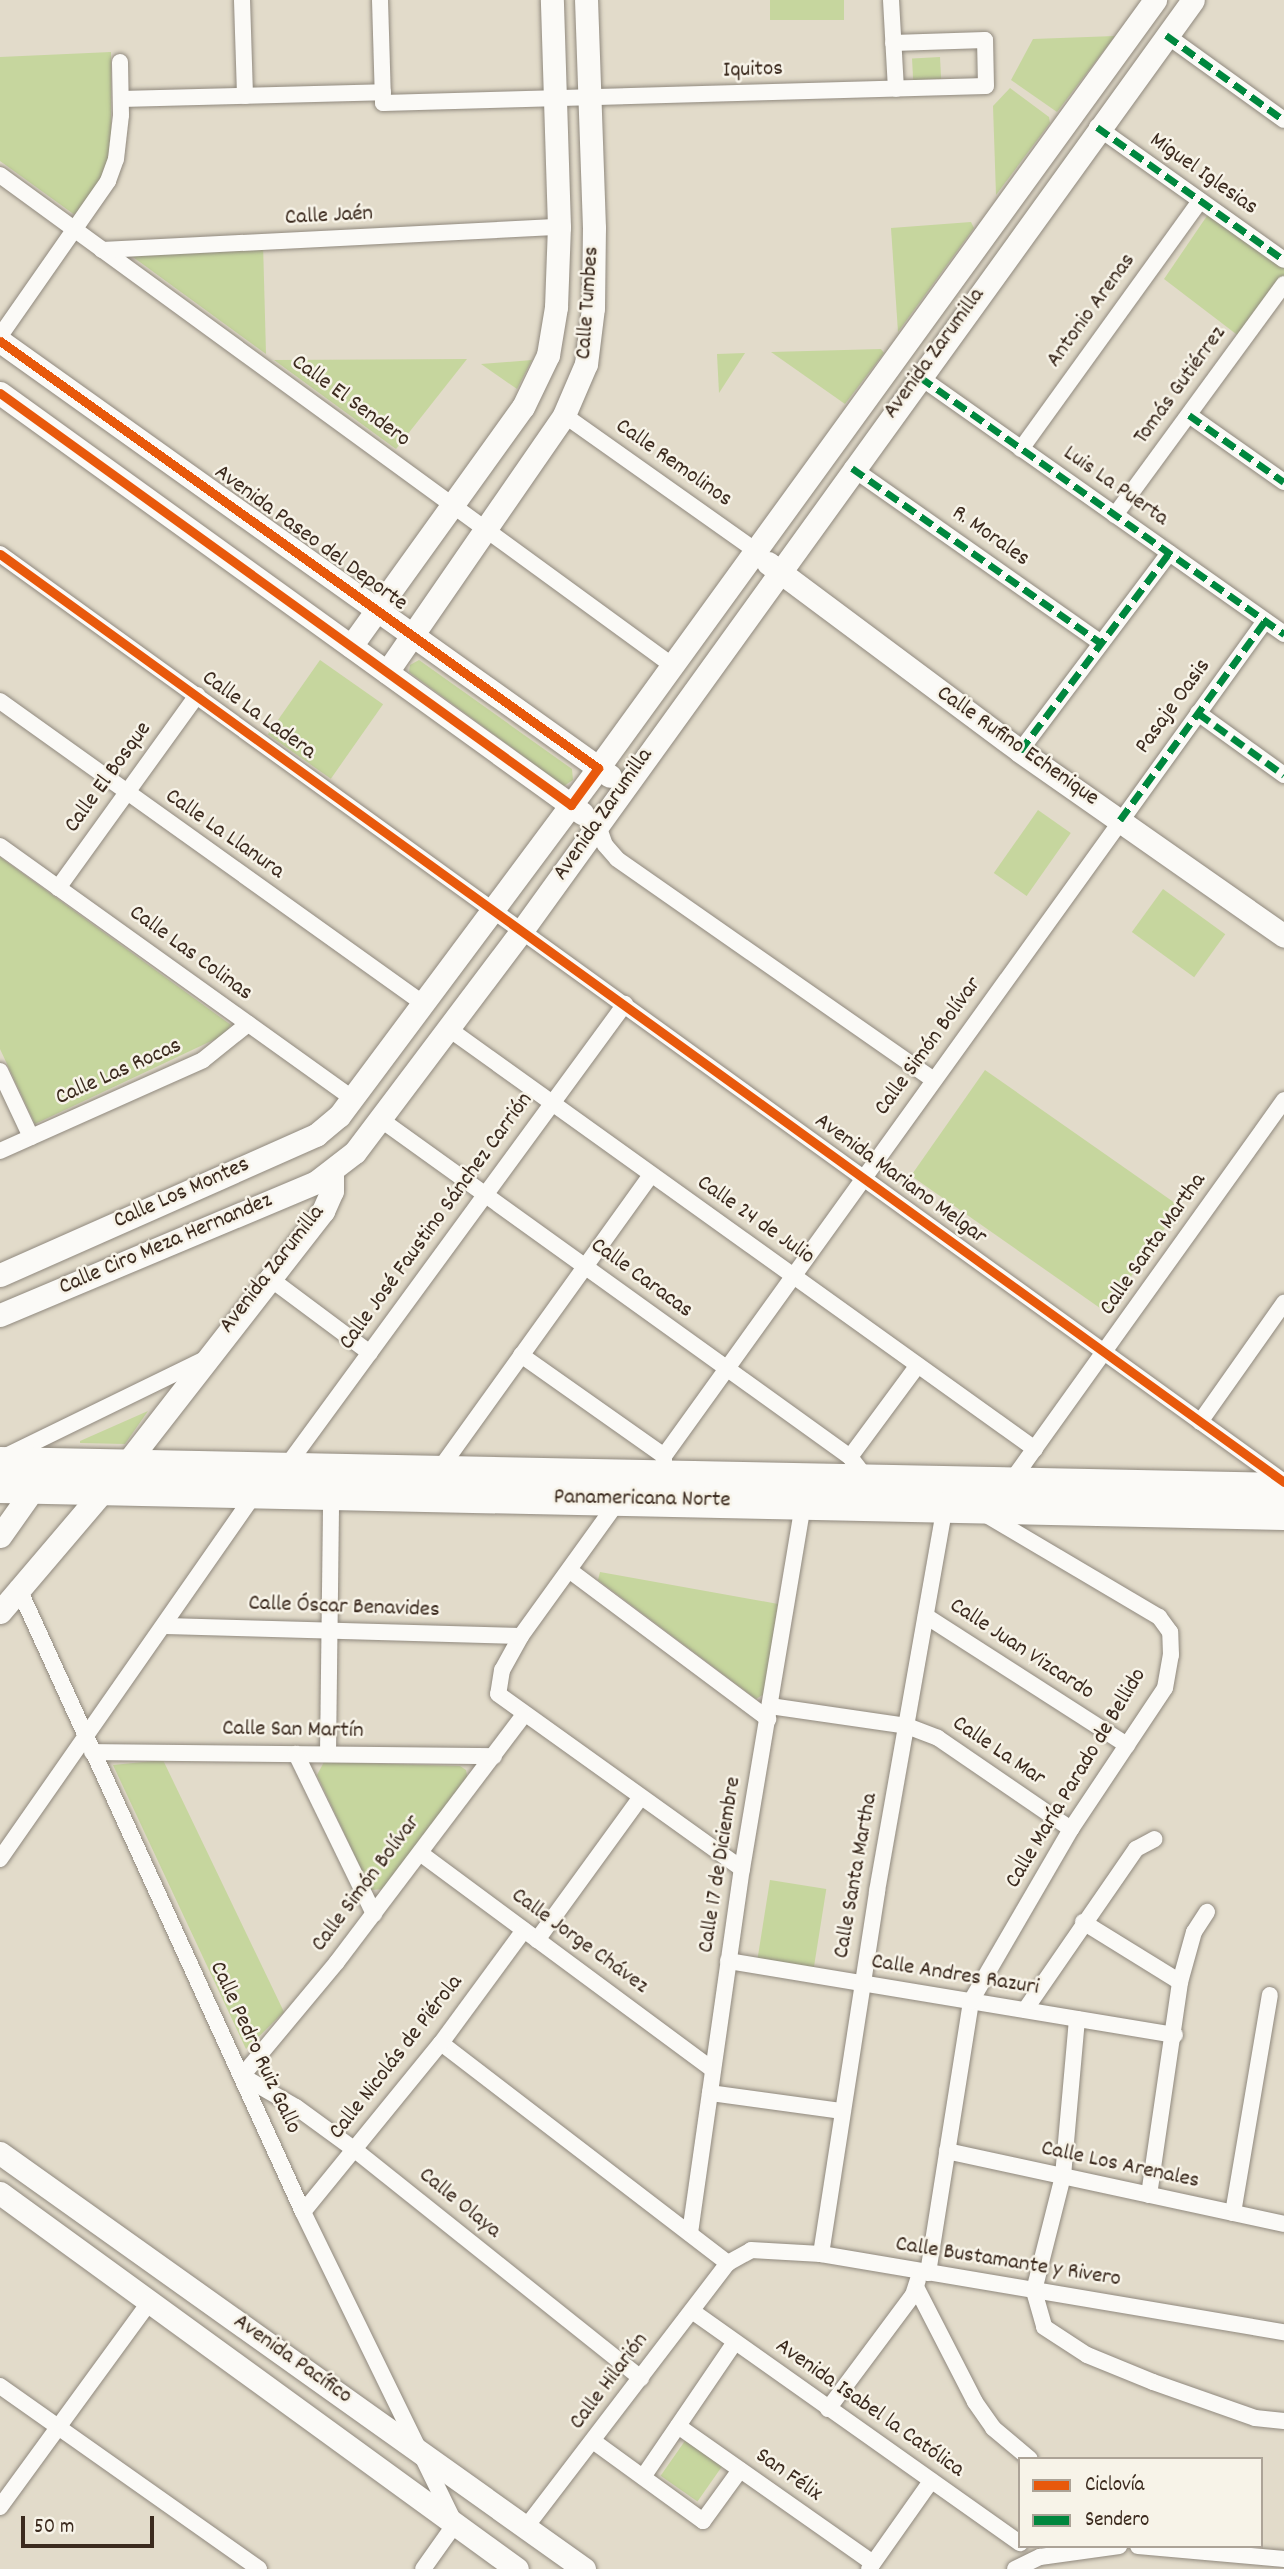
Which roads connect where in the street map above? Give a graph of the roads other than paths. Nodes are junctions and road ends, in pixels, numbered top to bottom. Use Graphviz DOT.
graph roads {
  1 [pos="242,0"];
  2 [pos="380,0"];
  3 [pos="552,0"];
  4 [pos="586,0"];
  5 [pos="891,0"];
  6 [pos="1155,0"];
  7 [pos="1193,0"];
  8 [pos="1166,35"];
  9 [pos="893,43"];
  10 [pos="120,62"];
  11 [pos="896,89"];
  12 [pos="246,96"];
  13 [pos="383,98"];
  14 [pos="121,99"];
  15 [pos="589,99"];
  16 [pos="555,100"];
  17 [pos="1284,120"];
  18 [pos="1097,127"];
  19 [pos="0,176"];
  20 [pos="1200,201"];
  21 [pos="559,227"];
  22 [pos="76,231"];
  23 [pos="102,250"];
  24 [pos="1284,260"];
  25 [pos="1284,284"];
  26 [pos="0,338"];
  27 [pos="920,377"];
  28 [pos="0,393"];
  29 [pos="565,415"];
  30 [pos="1189,415"];
  31 [pos="1021,449"];
  32 [pos="852,468"];
  33 [pos="1284,482"];
  34 [pos="453,505"];
  35 [pos="1115,515"];
  36 [pos="485,529"];
  37 [pos="756,551"];
  38 [pos="1169,553"];
  39 [pos="0,554"];
  40 [pos="778,573"];
  41 [pos="377,611"];
  42 [pos="1265,621"];
  43 [pos="1284,634"];
  44 [pos="412,636"];
  45 [pos="1101,643"];
  46 [pos="351,646"];
  47 [pos="673,666"];
  48 [pos="387,672"];
  49 [pos="197,695"];
  50 [pos="0,701"];
  51 [pos="1198,713"];
  52 [pos="1020,751"];
  53 [pos="598,768"];
  54 [pos="1284,775"];
  55 [pos="624,786"];
  56 [pos="126,794"];
  57 [pos="571,805"];
  58 [pos="1120,820"];
  59 [pos="597,824"];
  60 [pos="0,846"];
  61 [pos="58,888"];
  62 [pos="494,909"];
  63 [pos="523,929"];
  64 [pos="1284,936"];
  65 [pos="424,1004"];
  66 [pos="625,1004"];
  67 [pos="248,1024"];
  68 [pos="449,1029"];
  69 [pos="0,1071"];
  70 [pos="934,1080"];
  71 [pos="354,1099"];
  72 [pos="1284,1100"];
  73 [pos="553,1103"];
  74 [pos="380,1119"];
  75 [pos="31,1137"];
  76 [pos="0,1151"];
  77 [pos="332,1174"];
  78 [pos="650,1176"];
  79 [pos="864,1177"];
  80 [pos="485,1195"];
  81 [pos="585,1267"];
  82 [pos="0,1275"];
  83 [pos="793,1276"];
  84 [pos="268,1277"];
  85 [pos="1284,1303"];
  86 [pos="0,1315"];
  87 [pos="370,1353"];
  88 [pos="1105,1353"];
  89 [pos="521,1355"];
  90 [pos="203,1360"];
  91 [pos="918,1365"];
  92 [pos="726,1369"];
  93 [pos="1200,1422"];
  94 [pos="1035,1449"];
  95 [pos="849,1457"];
  96 [pos="0,1461"];
  97 [pos="126,1464"];
  98 [pos="664,1466"];
  99 [pos="286,1467"];
  100 [pos="439,1470"];
  101 [pos="870,1482"];
  102 [pos="1284,1482"];
  103 [pos="1010,1483"];
  104 [pos="0,1488"];
  105 [pos="1284,1488"];
  106 [pos="34,1489"];
  107 [pos="99,1491"];
  108 [pos="257,1491"];
  109 [pos="331,1493"];
  110 [pos="619,1500"];
  111 [pos="803,1504"];
  112 [pos="960,1508"];
  113 [pos="1284,1515"];
  114 [pos="0,1535"];
  115 [pos="569,1570"];
  116 [pos="18,1587"];
  117 [pos="0,1612"];
  118 [pos="926,1616"];
  119 [pos="165,1626"];
  120 [pos="330,1630"];
  121 [pos="521,1636"];
  122 [pos="769,1712"];
  123 [pos="523,1716"];
  124 [pos="906,1726"];
  125 [pos="1127,1745"];
  126 [pos="89,1746"];
  127 [pos="296,1754"];
  128 [pos="328,1754"];
  129 [pos="494,1756"];
  130 [pos="640,1798"];
  131 [pos="1071,1829"];
  132 [pos="1155,1839"];
  133 [pos="420,1853"];
  134 [pos="0,1859"];
  135 [pos="741,1869"];
  136 [pos="1207,1912"];
  137 [pos="374,1914"];
  138 [pos="1083,1922"];
  139 [pos="531,1935"];
  140 [pos="728,1961"];
  141 [pos="1180,1982"];
  142 [pos="862,1983"];
  143 [pos="1270,1995"];
  144 [pos="971,2001"];
  145 [pos="1025,2010"];
  146 [pos="1077,2019"];
  147 [pos="1175,2035"];
  148 [pos="441,2043"];
  149 [pos="711,2068"];
  150 [pos="242,2076"];
  151 [pos="710,2092"];
  152 [pos="842,2111"];
  153 [pos="355,2150"];
  154 [pos="947,2151"];
  155 [pos="0,2153"];
  156 [pos="1063,2176"];
  157 [pos="0,2193"];
  158 [pos="1149,2195"];
  159 [pos="303,2213"];
  160 [pos="1233,2213"];
  161 [pos="1284,2224"];
  162 [pos="690,2233"];
  163 [pos="821,2254"];
  164 [pos="728,2263"];
  165 [pos="923,2273"];
  166 [pos="917,2289"];
  167 [pos="1034,2291"];
  168 [pos="150,2301"];
  169 [pos="692,2311"];
  170 [pos="1284,2332"];
  171 [pos="735,2342"];
  172 [pos="641,2378"];
  173 [pos="0,2386"];
  174 [pos="828,2409"];
  175 [pos="1284,2421"];
  176 [pos="678,2426"];
  177 [pos="58,2428"];
  178 [pos="593,2441"];
  179 [pos="420,2450"];
  180 [pos="1028,2457"];
  181 [pos="740,2470"];
  182 [pos="643,2477"];
  183 [pos="931,2482"];
  184 [pos="0,2507"];
  185 [pos="455,2524"];
  186 [pos="526,2527"];
  187 [pos="1018,2542"];
  188 [pos="1026,2548"];
  189 [pos="1105,2548"];
  190 [pos="1160,2548"];
  191 [pos="1243,2548"];
  192 [pos="1040,2557"];
  193 [pos="1278,2559"];
  194 [pos="871,2566"];
  195 [pos="259,2569"];
  196 [pos="423,2569"];
  197 [pos="517,2569"];
  198 [pos="584,2569"];
  199 [pos="1015,2569"];
  1 -- 12 [label="street"];
  2 -- 13 [label="street"];
  3 -- 16 [label="main road, Calle Tumbes"];
  4 -- 15 [label="main road, Calle Tumbes"];
  5 -- 9 [label="street"];
  6 -- 37 [label="main road, Avenida Zarumilla"];
  7 -- 8 [label="main road, Avenida Zarumilla"];
  8 -- 17 [label="street"];
  8 -- 18 [label="main road, Avenida Zarumilla"];
  9 -- 11 [label="street"];
  9 -- 11 [label="street, Iquitos"];
  10 -- 14 [label="street"];
  11 -- 15 [label="street, Iquitos"];
  12 -- 13 [label="street, Iquitos"];
  12 -- 14 [label="street, Iquitos"];
  13 -- 16 [label="street, Iquitos"];
  14 -- 22 [label="street"];
  15 -- 16 [label="street, Iquitos"];
  15 -- 29 [label="main road, Calle Tumbes"];
  16 -- 21 [label="main road, Calle Tumbes"];
  18 -- 20 [label="street, Miguel Iglesias"];
  18 -- 27 [label="main road, Avenida Zarumilla"];
  19 -- 22 [label="street, Calle El Sendero"];
  20 -- 24 [label="street, Miguel Iglesias"];
  20 -- 31 [label="street, Antonio Arenas"];
  21 -- 23 [label="street, Calle Jaén"];
  21 -- 34 [label="main road, Calle Tumbes"];
  22 -- 23 [label="street, Calle El Sendero"];
  22 -- 26 [label="street"];
  23 -- 34 [label="street, Calle El Sendero"];
  25 -- 30 [label="street, Tomás Gutiérrez"];
  26 -- 41 [label="main road, Avenida Paseo del Deporte"];
  27 -- 31 [label="street, Luis La Puerta"];
  27 -- 32 [label="main road, Avenida Zarumilla"];
  28 -- 46 [label="main road"];
  29 -- 36 [label="main road, Calle Tumbes"];
  29 -- 37 [label="street, Calle Remolinos"];
  30 -- 33 [label="street"];
  30 -- 35 [label="street, Tomás Gutiérrez"];
  31 -- 35 [label="street, Luis La Puerta"];
  32 -- 40 [label="main road, Avenida Zarumilla"];
  32 -- 45 [label="street, R. Morales"];
  34 -- 36 [label="street, Calle El Sendero"];
  34 -- 41 [label="main road, Calle Tumbes"];
  35 -- 38 [label="street, Luis La Puerta"];
  36 -- 44 [label="main road, Calle Tumbes"];
  36 -- 47 [label="street, Calle El Sendero"];
  37 -- 40 [label="main road, Calle Rufino Echenique"];
  37 -- 47 [label="main road, Avenida Zarumilla"];
  38 -- 42 [label="street, Luis La Puerta"];
  38 -- 45 [label="street"];
  39 -- 49 [label="street, Calle La Ladera"];
  40 -- 52 [label="main road, Calle Rufino Echenique"];
  40 -- 55 [label="main road, Avenida Zarumilla"];
  41 -- 44 [label="main road, Avenida Paseo del Deporte"];
  41 -- 46 [label="main road, Calle Tumbes"];
  42 -- 43 [label="street, Luis La Puerta"];
  42 -- 51 [label="street, Pasaje Oasis"];
  44 -- 48 [label="main road, Calle Tumbes"];
  44 -- 53 [label="main road, Avenida Paseo del Deporte"];
  45 -- 52 [label="street"];
  46 -- 48 [label="main road"];
  47 -- 53 [label="main road, Avenida Zarumilla"];
  48 -- 57 [label="main road"];
  49 -- 56 [label="street, Calle El Bosque"];
  49 -- 62 [label="street, Calle La Ladera"];
  50 -- 56 [label="street, Calle La Llanura"];
  51 -- 54 [label="street"];
  51 -- 58 [label="street, Pasaje Oasis"];
  52 -- 58 [label="main road, Calle Rufino Echenique"];
  53 -- 55 [label="main road, Avenida Paseo del Deporte"];
  53 -- 57 [label="main road, Avenida Zarumilla"];
  55 -- 59 [label="main road, Avenida Zarumilla"];
  56 -- 61 [label="street, Calle El Bosque"];
  56 -- 65 [label="street, Calle La Llanura"];
  57 -- 59 [label="main road"];
  57 -- 62 [label="main road, Avenida Zarumilla"];
  58 -- 64 [label="main road, Calle Rufino Echenique"];
  58 -- 70 [label="street, Calle Simón Bolívar"];
  59 -- 63 [label="main road, Avenida Zarumilla"];
  59 -- 70 [label="street"];
  60 -- 61 [label="street, Calle Las Colinas"];
  61 -- 67 [label="street, Calle Las Colinas"];
  62 -- 63 [label="street, Avenida Mariano Melgar"];
  62 -- 65 [label="main road, Avenida Zarumilla"];
  63 -- 66 [label="street, Avenida Mariano Melgar"];
  63 -- 68 [label="main road, Avenida Zarumilla"];
  65 -- 71 [label="main road, Avenida Zarumilla"];
  66 -- 73 [label="street, Calle José Faustino Sánchez Carrión"];
  66 -- 79 [label="street, Avenida Mariano Melgar"];
  67 -- 71 [label="street, Calle Las Colinas"];
  67 -- 75 [label="street, Calle Las Rocas"];
  68 -- 73 [label="street, Calle 24 de Julio"];
  68 -- 74 [label="main road, Avenida Zarumilla"];
  69 -- 75 [label="street"];
  70 -- 79 [label="street, Calle Simón Bolívar"];
  71 -- 82 [label="main road, Calle Los Montes"];
  72 -- 88 [label="street, Calle Santa Martha"];
  73 -- 78 [label="street, Calle 24 de Julio"];
  73 -- 80 [label="street, Calle José Faustino Sánchez Carrión"];
  74 -- 77 [label="main road, Avenida Zarumilla"];
  74 -- 80 [label="street, Calle Caracas"];
  75 -- 76 [label="street, Calle Las Rocas"];
  77 -- 84 [label="main road, Avenida Zarumilla"];
  77 -- 86 [label="main road, Calle Ciro Meza Hernandez"];
  78 -- 81 [label="street"];
  78 -- 83 [label="street, Calle 24 de Julio"];
  79 -- 83 [label="street, Calle Simón Bolívar"];
  79 -- 88 [label="street, Avenida Mariano Melgar"];
  80 -- 81 [label="street, Calle Caracas"];
  80 -- 87 [label="street, Calle José Faustino Sánchez Carrión"];
  81 -- 89 [label="street"];
  81 -- 92 [label="street, Calle Caracas"];
  83 -- 91 [label="street, Calle 24 de Julio"];
  83 -- 92 [label="street, Calle Simón Bolívar"];
  84 -- 87 [label="street"];
  84 -- 90 [label="main road, Avenida Zarumilla"];
  85 -- 93 [label="street"];
  87 -- 99 [label="street, Calle José Faustino Sánchez Carrión"];
  88 -- 93 [label="street, Avenida Mariano Melgar"];
  88 -- 94 [label="street, Calle Santa Martha"];
  89 -- 98 [label="street"];
  89 -- 100 [label="street"];
  90 -- 96 [label="street"];
  90 -- 97 [label="main road, Avenida Zarumilla"];
  91 -- 94 [label="street, Calle 24 de Julio"];
  91 -- 95 [label="street"];
  92 -- 95 [label="street, Calle Caracas"];
  92 -- 98 [label="street, Calle Simón Bolívar"];
  93 -- 102 [label="street, Avenida Mariano Melgar"];
  94 -- 103 [label="street, Calle Santa Martha"];
  95 -- 101 [label="street, Calle Caracas"];
  96 -- 97 [label="highway, Panamericana Norte"];
  97 -- 99 [label="highway, Panamericana Norte"];
  97 -- 107 [label="main road, Avenida Zarumilla"];
  98 -- 100 [label="highway, Panamericana Norte"];
  98 -- 101 [label="highway, Panamericana Norte"];
  99 -- 100 [label="highway, Panamericana Norte"];
  101 -- 103 [label="highway, Panamericana Norte"];
  103 -- 105 [label="highway, Panamericana Norte"];
  104 -- 106 [label="highway, Panamericana Norte"];
  106 -- 107 [label="highway, Panamericana Norte"];
  106 -- 114 [label="main road"];
  107 -- 108 [label="highway, Panamericana Norte"];
  107 -- 116 [label="main road, Avenida Zarumilla"];
  108 -- 109 [label="highway, Panamericana Norte"];
  108 -- 119 [label="street"];
  109 -- 110 [label="highway, Panamericana Norte"];
  109 -- 120 [label="street"];
  110 -- 111 [label="highway, Panamericana Norte"];
  110 -- 115 [label="street"];
  111 -- 112 [label="highway, Panamericana Norte"];
  111 -- 122 [label="street, Calle 17 de Diciembre"];
  112 -- 113 [label="highway, Panamericana Norte"];
  112 -- 118 [label="street, Calle Santa Martha"];
  112 -- 125 [label="street, Calle María Parado de Bellido"];
  115 -- 121 [label="street"];
  115 -- 122 [label="street, Calle La Mar"];
  116 -- 117 [label="main road, Avenida Zarumilla"];
  116 -- 126 [label="street, Calle Pedro Ruiz Gallo"];
  118 -- 124 [label="street, Calle Santa Martha"];
  118 -- 125 [label="street, Calle Juan Vizcardo"];
  119 -- 120 [label="street, Calle Óscar Benavides"];
  119 -- 126 [label="street"];
  120 -- 121 [label="street, Calle Óscar Benavides"];
  120 -- 128 [label="street"];
  121 -- 123 [label="street"];
  122 -- 124 [label="street, Calle La Mar"];
  122 -- 135 [label="street, Calle 17 de Diciembre"];
  123 -- 129 [label="street, Calle Simón Bolívar"];
  123 -- 130 [label="street"];
  124 -- 131 [label="street, Calle La Mar"];
  124 -- 142 [label="street, Calle Santa Martha"];
  125 -- 131 [label="street, Calle María Parado de Bellido"];
  126 -- 127 [label="street, Calle San Martín"];
  126 -- 134 [label="street"];
  126 -- 150 [label="street, Calle Pedro Ruiz Gallo"];
  127 -- 128 [label="street, Calle San Martín"];
  127 -- 137 [label="street"];
  128 -- 129 [label="street, Calle San Martín"];
  129 -- 133 [label="street, Calle Simón Bolívar"];
  130 -- 135 [label="street"];
  130 -- 139 [label="street, Calle Nicolás de Piérola"];
  131 -- 144 [label="street, Calle María Parado de Bellido"];
  132 -- 138 [label="street"];
  133 -- 137 [label="street, Calle Simón Bolívar"];
  133 -- 139 [label="street, Calle Jorge Chávez"];
  135 -- 140 [label="street, Calle 17 de Diciembre"];
  136 -- 141 [label="street"];
  137 -- 150 [label="street, Calle Simón Bolívar"];
  138 -- 141 [label="street"];
  138 -- 145 [label="street"];
  139 -- 148 [label="street, Calle Nicolás de Piérola"];
  139 -- 149 [label="street, Calle Jorge Chávez"];
  140 -- 142 [label="street, Calle Andres Razuri"];
  140 -- 149 [label="street, Calle 17 de Diciembre"];
  141 -- 147 [label="street"];
  142 -- 144 [label="street, Calle Andres Razuri"];
  142 -- 152 [label="street, Calle Santa Martha"];
  143 -- 160 [label="street"];
  144 -- 145 [label="street, Calle Andres Razuri"];
  144 -- 154 [label="street"];
  145 -- 146 [label="street, Calle Andres Razuri"];
  146 -- 147 [label="street, Calle Andres Razuri"];
  146 -- 156 [label="street"];
  147 -- 158 [label="street"];
  148 -- 153 [label="street, Calle Nicolás de Piérola"];
  148 -- 162 [label="street"];
  149 -- 151 [label="street, Calle 17 de Diciembre"];
  150 -- 153 [label="street, Calle Olaya"];
  150 -- 159 [label="street, Calle Pedro Ruiz Gallo"];
  151 -- 152 [label="street"];
  151 -- 162 [label="street, Calle 17 de Diciembre"];
  152 -- 163 [label="street, Calle Santa Martha"];
  153 -- 159 [label="street, Calle Nicolás de Piérola"];
  153 -- 172 [label="street, Calle Olaya"];
  154 -- 156 [label="street, Calle Los Arenales"];
  154 -- 165 [label="street"];
  155 -- 179 [label="main road, Avenida Pacífico"];
  156 -- 158 [label="street, Calle Los Arenales"];
  156 -- 167 [label="street"];
  157 -- 168 [label="main road, Avenida Pacífico"];
  158 -- 160 [label="street, Calle Los Arenales"];
  159 -- 179 [label="street, Calle Pedro Ruiz Gallo"];
  160 -- 161 [label="street, Calle Los Arenales"];
  162 -- 164 [label="street"];
  163 -- 164 [label="street, Calle Bustamante y Rivero"];
  163 -- 165 [label="street, Calle Bustamante y Rivero"];
  164 -- 169 [label="street, Calle Hilarión"];
  165 -- 166 [label="street"];
  165 -- 167 [label="street, Calle Bustamante y Rivero"];
  166 -- 174 [label="street"];
  166 -- 180 [label="street"];
  167 -- 170 [label="street, Calle Bustamante y Rivero"];
  167 -- 175 [label="street"];
  168 -- 177 [label="street"];
  168 -- 185 [label="main road, Avenida Pacífico"];
  169 -- 171 [label="street, Avenida Isabel la Católica"];
  169 -- 172 [label="street, Calle Hilarión"];
  171 -- 174 [label="street, Avenida Isabel la Católica"];
  171 -- 176 [label="street"];
  172 -- 178 [label="street, Calle Hilarión"];
  173 -- 177 [label="street"];
  174 -- 183 [label="street, Avenida Isabel la Católica"];
  176 -- 181 [label="street, San Félix"];
  176 -- 182 [label="street"];
  177 -- 184 [label="street"];
  177 -- 195 [label="street"];
  178 -- 182 [label="street"];
  178 -- 186 [label="street, Calle Hilarión"];
  179 -- 185 [label="street, Calle Pedro Ruiz Gallo"];
  179 -- 186 [label="main road, Avenida Pacífico"];
  181 -- 182 [label="street"];
  181 -- 194 [label="street, San Félix"];
  183 -- 187 [label="street, Avenida Isabel la Católica"];
  183 -- 194 [label="street"];
  185 -- 196 [label="street"];
  185 -- 197 [label="main road, Avenida Pacífico"];
  186 -- 198 [label="main road, Avenida Pacífico"];
  188 -- 192 [label="street, Avenida Isabel la Católica"];
  189 -- 192 [label="street"];
  190 -- 193 [label="street"];
  191 -- 193 [label="street"];
  192 -- 199 [label="street"];
}
